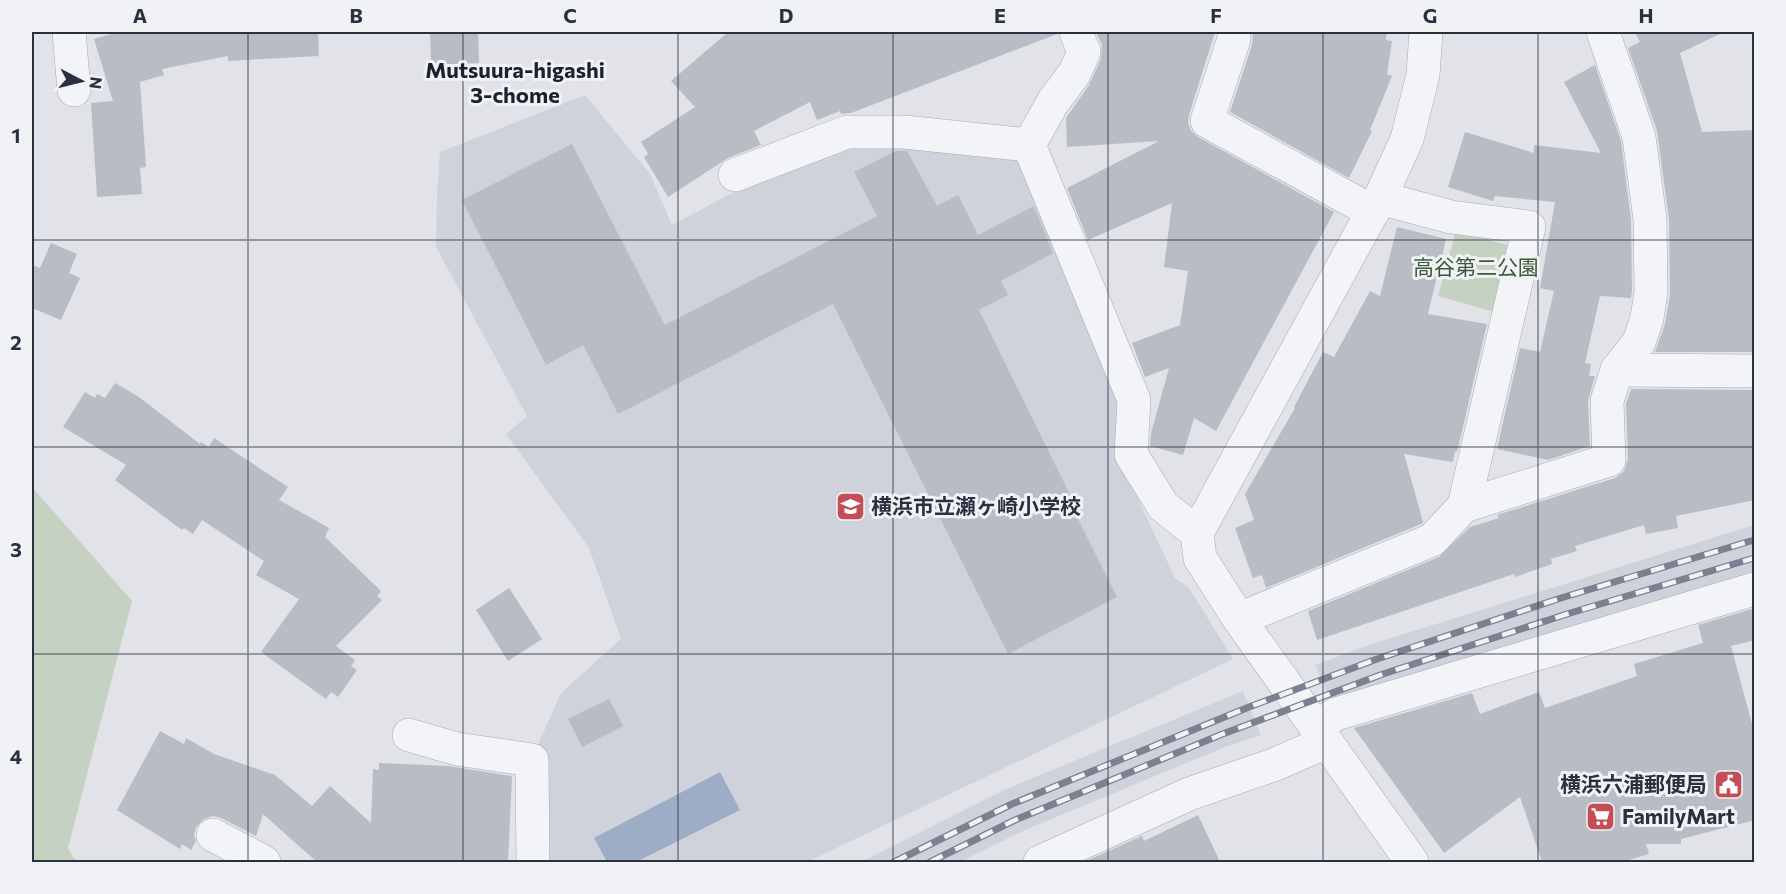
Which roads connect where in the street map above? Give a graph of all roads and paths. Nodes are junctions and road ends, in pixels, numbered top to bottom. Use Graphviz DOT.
graph roads {
  1 [pos="69,32"];
  2 [pos="1076,32"];
  3 [pos="1234,32"];
  4 [pos="1426,32"];
  5 [pos="1603,32"];
  6 [pos="74,90"];
  7 [pos="1029,145"];
  8 [pos="735,175"];
  9 [pos="1377,205"];
  10 [pos="1617,370"];
  11 [pos="1755,371"];
  12 [pos="1464,506"];
  13 [pos="1197,532"];
  14 [pos="1755,589"];
  15 [pos="1239,619"];
  16 [pos="1321,734"];
  17 [pos="409,735"];
  18 [pos="213,835"];
  19 [pos="264,862"];
  20 [pos="533,862"];
  21 [pos="1040,862"];
  22 [pos="1412,862"];
  1 -- 6 [label="street"];
  2 -- 7 [label="street"];
  3 -- 9 [label="street"];
  4 -- 9 [label="street"];
  5 -- 10 [label="street"];
  7 -- 8 [label="street"];
  7 -- 13 [label="street"];
  9 -- 12 [label="street"];
  9 -- 13 [label="street"];
  10 -- 11 [label="street"];
  10 -- 12 [label="street"];
  12 -- 15 [label="street"];
  13 -- 15 [label="street"];
  14 -- 16 [label="street"];
  15 -- 16 [label="street"];
  16 -- 21 [label="street"];
  16 -- 22 [label="street"];
  17 -- 20 [label="street"];
  18 -- 19 [label="street"];
}
